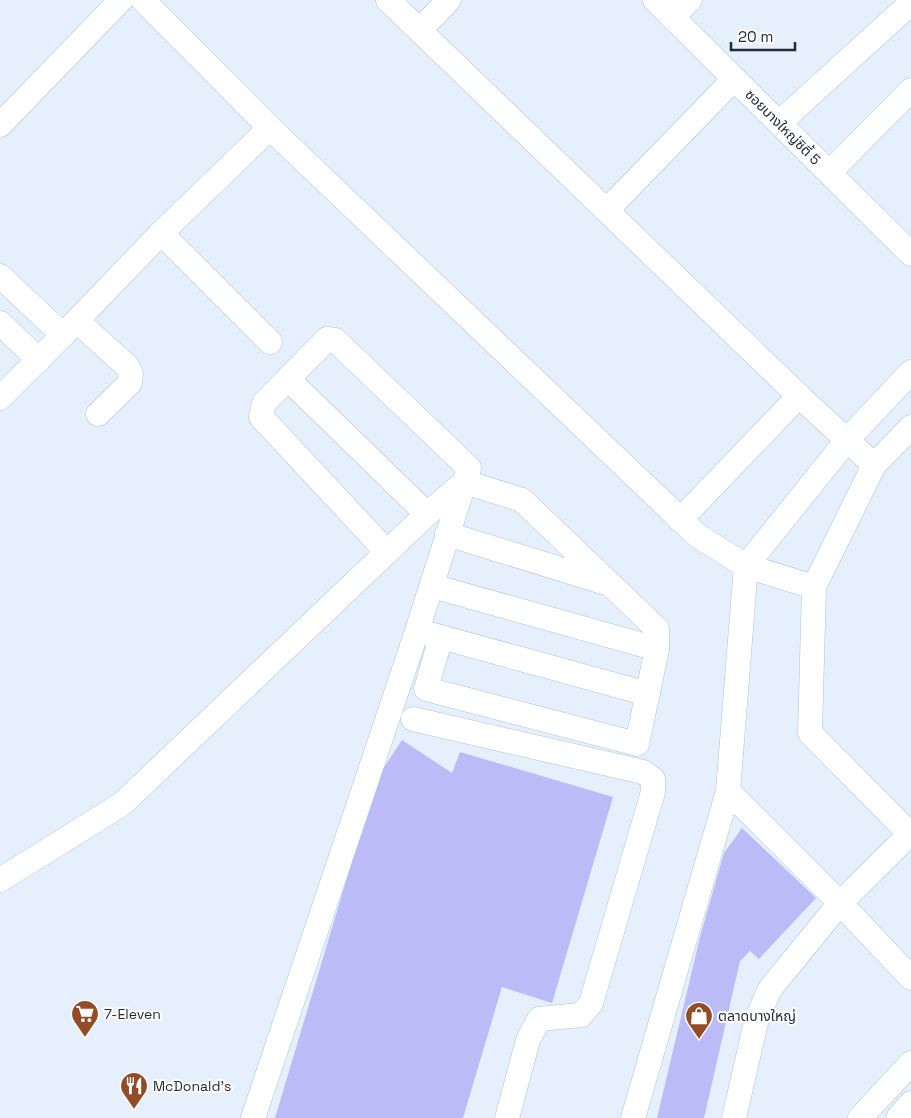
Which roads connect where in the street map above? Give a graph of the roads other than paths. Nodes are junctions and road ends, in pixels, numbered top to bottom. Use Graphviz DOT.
graph roads {
  1 [pos="121,0"];
  2 [pos="143,0"];
  3 [pos="388,0"];
  4 [pos="449,0"];
  5 [pos="656,0"];
  6 [pos="690,0"];
  7 [pos="911,3"];
  8 [pos="672,17"];
  9 [pos="420,30"];
  10 [pos="734,79"];
  11 [pos="911,90"];
  12 [pos="779,123"];
  13 [pos="0,125"];
  14 [pos="270,128"];
  15 [pos="830,173"];
  16 [pos="607,210"];
  17 [pos="162,233"];
  18 [pos="911,254"];
  19 [pos="0,276"];
  20 [pos="0,323"];
  21 [pos="70,328"];
  22 [pos="270,342"];
  23 [pos="39,360"];
  24 [pos="911,372"];
  25 [pos="288,378"];
  26 [pos="799,396"];
  27 [pos="0,398"];
  28 [pos="98,414"];
  29 [pos="911,427"];
  30 [pos="847,440"];
  31 [pos="874,465"];
  32 [pos="465,482"];
  33 [pos="427,514"];
  34 [pos="680,520"];
  35 [pos="447,534"];
  36 [pos="387,552"];
  37 [pos="746,566"];
  38 [pos="611,584"];
  39 [pos="432,586"];
  40 [pos="814,587"];
  41 [pos="417,631"];
  42 [pos="441,637"];
  43 [pos="657,649"];
  44 [pos="648,694"];
  45 [pos="413,720"];
  46 [pos="728,791"];
  47 [pos="911,833"];
  48 [pos="0,880"];
  49 [pos="840,903"];
  50 [pos="911,978"];
  51 [pos="911,1063"];
  52 [pos="911,1103"];
  53 [pos="253,1118"];
  54 [pos="507,1118"];
  55 [pos="633,1118"];
  56 [pos="734,1118"];
  57 [pos="860,1118"];
  58 [pos="898,1118"];
  1 -- 13 [label="street"];
  2 -- 14 [label="street"];
  3 -- 9 [label="street"];
  4 -- 9 [label="street"];
  5 -- 8 [label="street, ซอยบางใหญ่ซิตี้ 5"];
  6 -- 8 [label="street"];
  7 -- 12 [label="street"];
  8 -- 10 [label="street, ซอยบางใหญ่ซิตี้ 5"];
  9 -- 16 [label="street"];
  10 -- 12 [label="street, ซอยบางใหญ่ซิตี้ 5"];
  10 -- 16 [label="street"];
  11 -- 15 [label="street"];
  12 -- 15 [label="street, ซอยบางใหญ่ซิตี้ 5"];
  14 -- 17 [label="street"];
  14 -- 34 [label="street"];
  15 -- 18 [label="street, ซอยบางใหญ่ซิตี้ 5"];
  16 -- 26 [label="street"];
  17 -- 21 [label="street"];
  17 -- 22 [label="street"];
  19 -- 21 [label="street"];
  20 -- 23 [label="street"];
  21 -- 23 [label="street"];
  21 -- 28 [label="street"];
  23 -- 27 [label="street"];
  24 -- 30 [label="street"];
  25 -- 32 [label="street"];
  25 -- 33 [label="street"];
  25 -- 36 [label="street"];
  26 -- 30 [label="street"];
  26 -- 34 [label="street"];
  29 -- 31 [label="street"];
  30 -- 31 [label="street"];
  30 -- 37 [label="street"];
  31 -- 40 [label="street"];
  32 -- 33 [label="street"];
  32 -- 35 [label="street"];
  32 -- 38 [label="street"];
  33 -- 36 [label="street"];
  34 -- 37 [label="street"];
  35 -- 38 [label="street"];
  35 -- 39 [label="street"];
  36 -- 48 [label="street"];
  37 -- 40 [label="street"];
  37 -- 46 [label="street"];
  38 -- 43 [label="street"];
  39 -- 41 [label="street"];
  39 -- 43 [label="street"];
  40 -- 47 [label="street"];
  41 -- 42 [label="street"];
  41 -- 53 [label="street"];
  42 -- 44 [label="street"];
  42 -- 44 [label="street"];
  43 -- 44 [label="street"];
  45 -- 54 [label="street"];
  46 -- 49 [label="street"];
  46 -- 55 [label="street"];
  47 -- 49 [label="street"];
  49 -- 50 [label="street"];
  49 -- 56 [label="street"];
  51 -- 57 [label="street"];
  52 -- 58 [label="street"];
}
